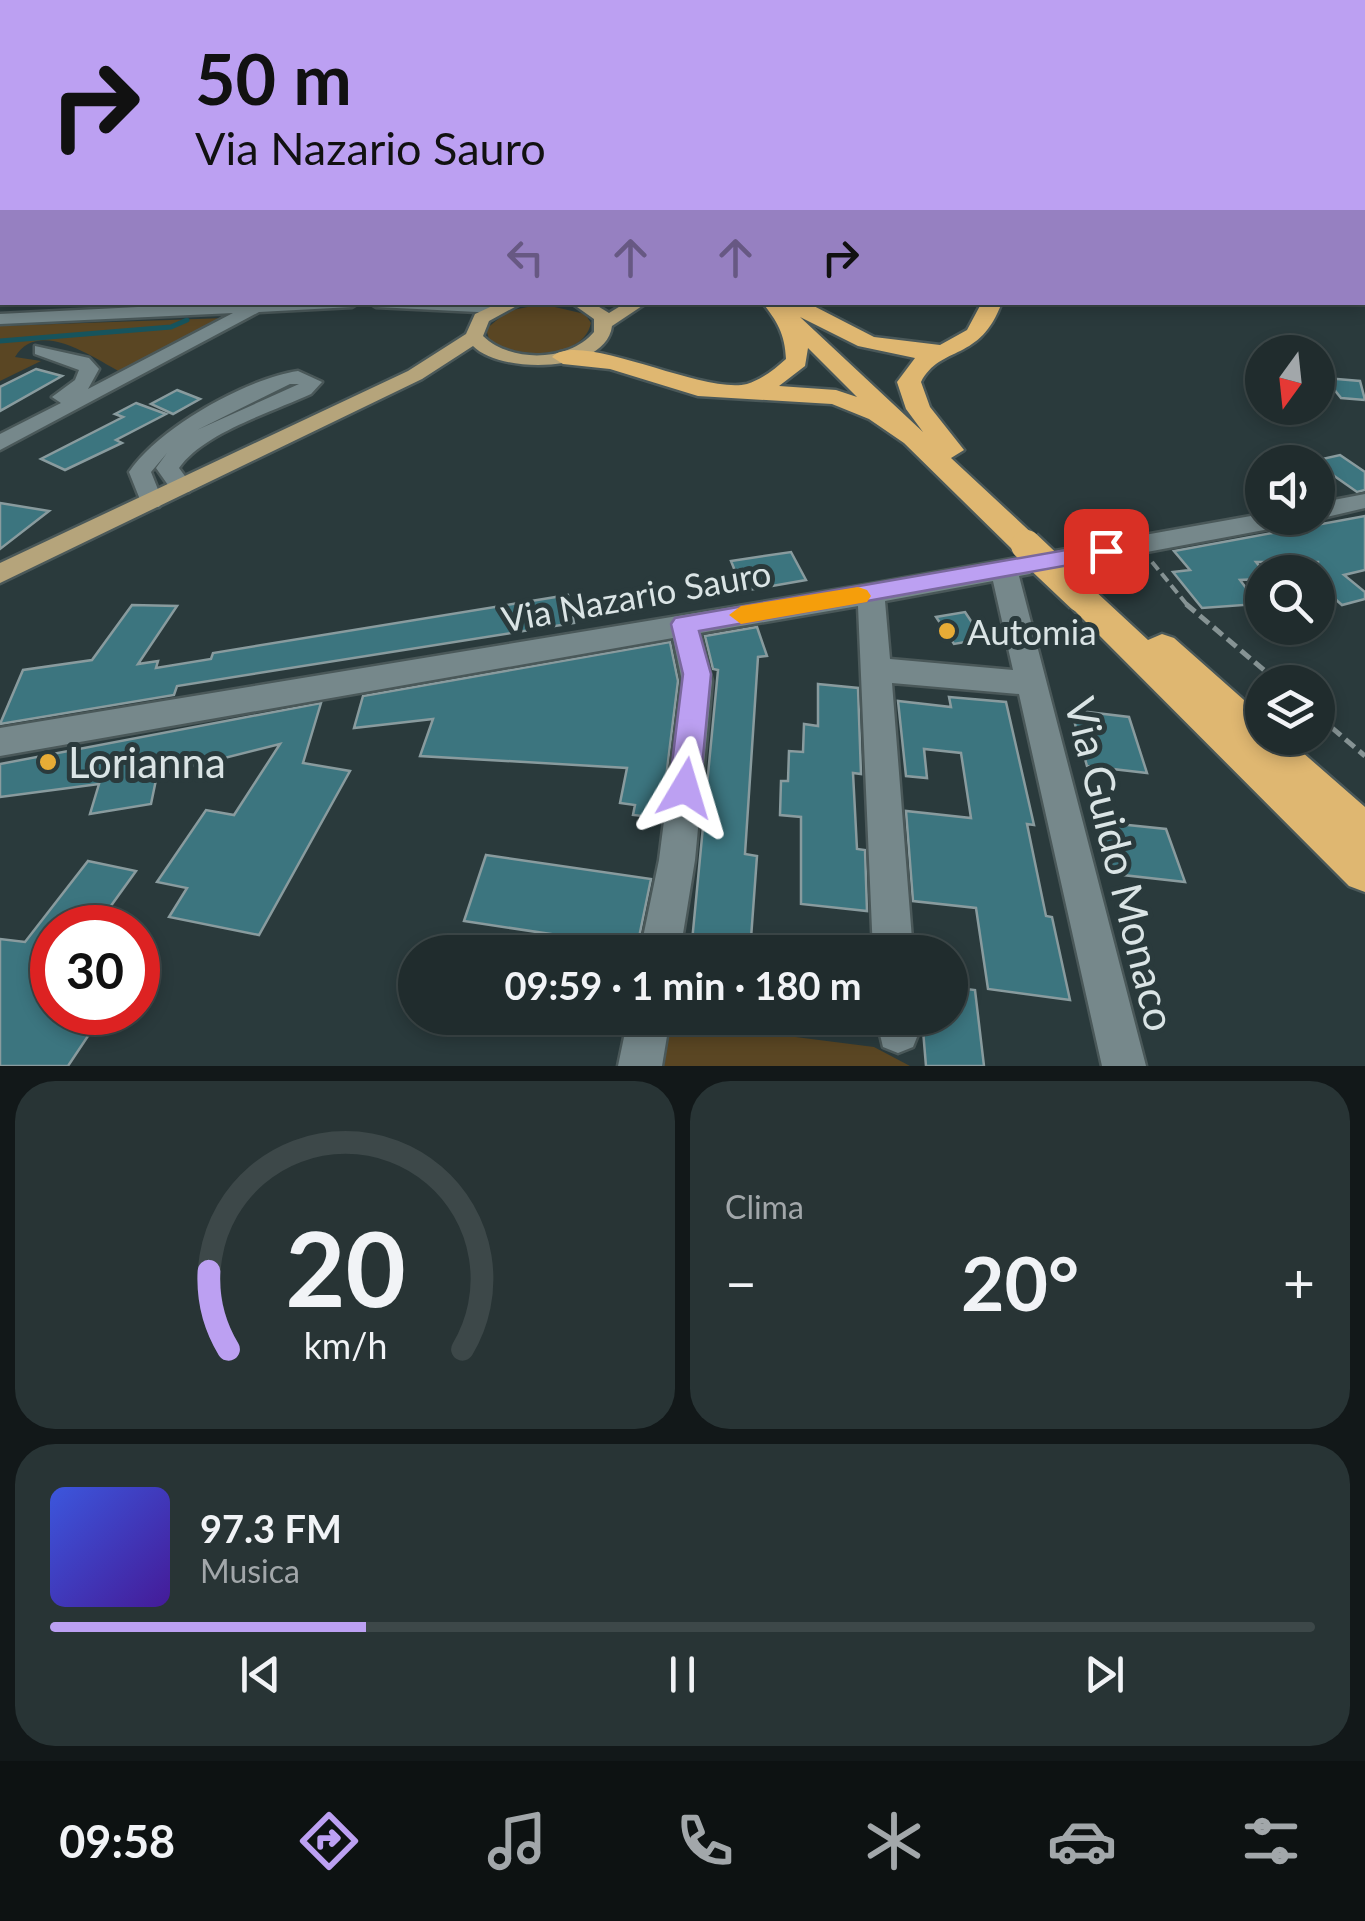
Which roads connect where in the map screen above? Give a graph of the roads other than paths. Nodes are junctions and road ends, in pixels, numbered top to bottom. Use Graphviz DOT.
graph roads {
  1 [pos="305,305"];
  2 [pos="404,305"];
  3 [pos="585,305"];
  4 [pos="636,305"];
  5 [pos="783,305"];
  6 [pos="784,305"];
  7 [pos="784,305"];
  8 [pos="785,305"];
  9 [pos="507,306"];
  10 [pos="258,308"];
  11 [pos="433,308"];
  12 [pos="988,313"];
  13 [pos="0,319"];
  14 [pos="604,328"];
  15 [pos="474,334"];
  16 [pos="42,350"];
  17 [pos="943,352"];
  18 [pos="563,356"];
  19 [pos="510,358"];
  20 [pos="633,368"];
  21 [pos="414,374"];
  22 [pos="753,390"];
  23 [pos="0,429"];
  24 [pos="920,442"];
  25 [pos="0,443"];
  26 [pos="956,456"];
  27 [pos="181,487"];
  28 [pos="1365,501"];
  29 [pos="151,502"];
  30 [pos="1335,507"];
  31 [pos="1245,525"];
  32 [pos="1025,551"];
  33 [pos="0,574"];
  34 [pos="872,594"];
  35 [pos="1090,594"];
  36 [pos="684,624"];
  37 [pos="877,670"];
  38 [pos="1031,683"];
  39 [pos="0,742"];
  40 [pos="1365,836"];
  41 [pos="1365,871"];
  42 [pos="663,935"];
  43 [pos="892,935"];
  44 [pos="646,1035"];
  45 [pos="640,1066"];
  46 [pos="1124,1066"];
  1 -- 10 [label="street"];
  2 -- 11 [label="street"];
  3 -- 14 [label="main road"];
  4 -- 14 [label="main road"];
  5 -- 22 [label="highway"];
  6 -- 24 [label="highway"];
  7 -- 26 [label="highway"];
  8 -- 17 [label="highway"];
  9 -- 11 [label="street"];
  9 -- 15 [label="main road"];
  10 -- 13 [label="street"];
  10 -- 25 [label="street"];
  11 -- 15 [label="street"];
  12 -- 17 [label="highway"];
  14 -- 18 [label="main road"];
  14 -- 20 [label="highway"];
  15 -- 19 [label="main road"];
  15 -- 21 [label="main road"];
  16 -- 23 [label="street"];
  17 -- 26 [label="highway"];
  18 -- 19 [label="main road"];
  18 -- 20 [label="highway"];
  19 -- 21 [label="main road"];
  20 -- 22 [label="highway"];
  21 -- 27 [label="main road"];
  22 -- 24 [label="highway"];
  24 -- 32 [label="highway"];
  26 -- 32 [label="highway"];
  27 -- 29 [label="main road"];
  27 -- 29 [label="street"];
  28 -- 30 [label="street"];
  29 -- 33 [label="main road"];
  31 -- 32 [label="street, Via Nazario Sauro"];
  32 -- 34 [label="street, Via Nazario Sauro"];
  32 -- 35 [label="highway, bridge"];
  32 -- 38 [label="street, Via Guido Monaco"];
  34 -- 36 [label="street, Via Nazario Sauro"];
  34 -- 37 [label="street"];
  35 -- 40 [label="highway"];
  35 -- 41 [label="highway"];
  36 -- 39 [label="street, Via Nazario Sauro"];
  36 -- 42 [label="street"];
  37 -- 38 [label="street, Via Guido Monaco"];
  37 -- 43 [label="street"];
  38 -- 46 [label="street, Via Guido Monaco"];
  44 -- 45 [label="street"];
}
